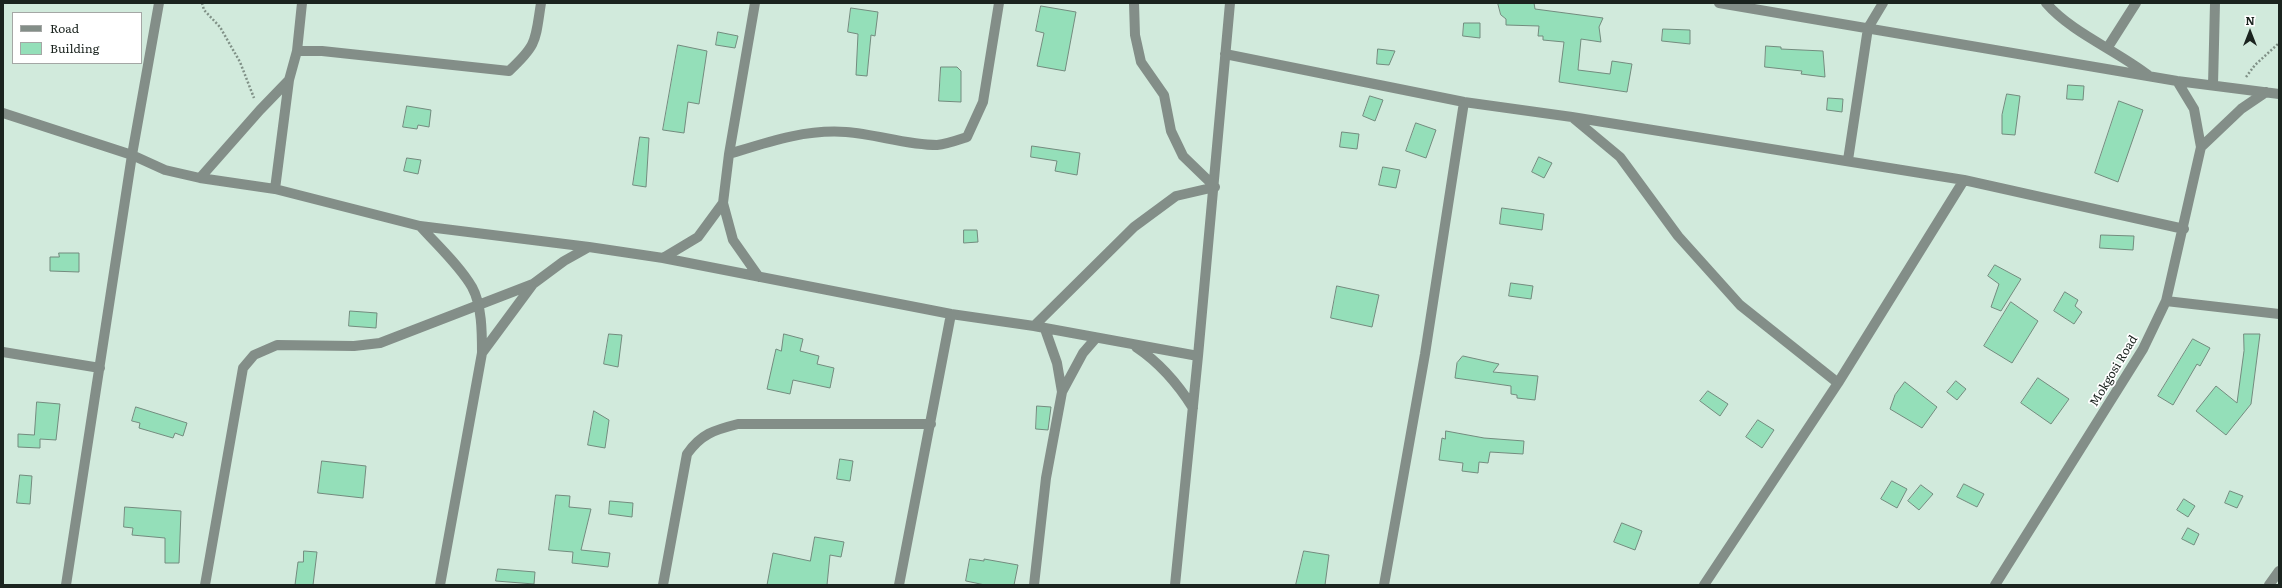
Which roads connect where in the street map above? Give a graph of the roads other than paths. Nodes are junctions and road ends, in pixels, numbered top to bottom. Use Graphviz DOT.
graph roads {
  1 [pos="159,3"];
  2 [pos="302,3"];
  3 [pos="541,3"];
  4 [pos="755,3"];
  5 [pos="999,3"];
  6 [pos="1134,3"];
  7 [pos="1230,3"];
  8 [pos="1719,3"];
  9 [pos="1883,3"];
  10 [pos="2046,3"];
  11 [pos="2136,3"];
  12 [pos="2215,3"];
  13 [pos="1868,28"];
  14 [pos="2108,47"];
  15 [pos="297,51"];
  16 [pos="1225,54"];
  17 [pos="2149,76"];
  18 [pos="289,80"];
  19 [pos="2177,80"];
  20 [pos="2213,85"];
  21 [pos="2266,92"];
  22 [pos="2279,94"];
  23 [pos="1464,102"];
  24 [pos="3,114"];
  25 [pos="1572,117"];
  26 [pos="2202,147"];
  27 [pos="729,154"];
  28 [pos="132,155"];
  29 [pos="1848,160"];
  30 [pos="200,178"];
  31 [pos="1964,180"];
  32 [pos="1215,187"];
  33 [pos="275,189"];
  34 [pos="723,203"];
  35 [pos="420,226"];
  36 [pos="2184,229"];
  37 [pos="590,247"];
  38 [pos="663,258"];
  39 [pos="759,277"];
  40 [pos="533,284"];
  41 [pos="2166,301"];
  42 [pos="478,305"];
  43 [pos="951,314"];
  44 [pos="2279,314"];
  45 [pos="1034,326"];
  46 [pos="1045,329"];
  47 [pos="1096,338"];
  48 [pos="1132,344"];
  49 [pos="3,352"];
  50 [pos="482,353"];
  51 [pos="1198,356"];
  52 [pos="100,368"];
  53 [pos="1838,383"];
  54 [pos="1062,392"];
  55 [pos="1193,408"];
  56 [pos="931,424"];
  57 [pos="2279,571"];
  58 [pos="66,585"];
  59 [pos="205,585"];
  60 [pos="440,585"];
  61 [pos="662,585"];
  62 [pos="899,585"];
  63 [pos="1034,585"];
  64 [pos="1175,585"];
  65 [pos="1384,585"];
  66 [pos="1704,585"];
  67 [pos="1995,585"];
  68 [pos="2269,585"];
  1 -- 28 [label="street"];
  2 -- 15 [label="street"];
  3 -- 15 [label="street"];
  4 -- 27 [label="street"];
  5 -- 27 [label="street"];
  6 -- 32 [label="street"];
  7 -- 16 [label="street"];
  8 -- 13 [label="street"];
  9 -- 13 [label="street"];
  10 -- 14 [label="street"];
  11 -- 14 [label="street"];
  12 -- 20 [label="street"];
  13 -- 17 [label="street"];
  13 -- 29 [label="street"];
  14 -- 17 [label="street"];
  15 -- 18 [label="street"];
  16 -- 23 [label="street"];
  16 -- 32 [label="street"];
  17 -- 19 [label="street"];
  18 -- 30 [label="street"];
  18 -- 33 [label="street"];
  19 -- 20 [label="street"];
  19 -- 26 [label="street, Mokgosi Road"];
  20 -- 21 [label="street"];
  21 -- 22 [label="street"];
  21 -- 26 [label="street"];
  23 -- 25 [label="street"];
  23 -- 65 [label="street"];
  24 -- 28 [label="street"];
  25 -- 29 [label="street"];
  25 -- 53 [label="street"];
  26 -- 36 [label="street, Mokgosi Road"];
  27 -- 34 [label="street"];
  28 -- 30 [label="street"];
  28 -- 52 [label="street"];
  29 -- 31 [label="street"];
  30 -- 33 [label="street"];
  31 -- 36 [label="street"];
  31 -- 53 [label="street"];
  32 -- 45 [label="street"];
  32 -- 51 [label="street"];
  33 -- 35 [label="street"];
  34 -- 38 [label="street"];
  34 -- 39 [label="street"];
  35 -- 37 [label="street"];
  35 -- 42 [label="street"];
  36 -- 41 [label="street, Mokgosi Road"];
  37 -- 38 [label="street"];
  37 -- 40 [label="street"];
  38 -- 39 [label="street"];
  39 -- 43 [label="street"];
  40 -- 42 [label="street"];
  40 -- 50 [label="street"];
  41 -- 44 [label="street"];
  41 -- 67 [label="street, Mokgosi Road"];
  42 -- 50 [label="street"];
  42 -- 59 [label="street"];
  43 -- 45 [label="street"];
  43 -- 56 [label="street"];
  45 -- 46 [label="street"];
  46 -- 47 [label="street"];
  46 -- 54 [label="street"];
  47 -- 48 [label="street"];
  47 -- 54 [label="street"];
  48 -- 51 [label="street"];
  48 -- 55 [label="street"];
  49 -- 52 [label="street"];
  50 -- 60 [label="street"];
  51 -- 55 [label="street"];
  52 -- 58 [label="street"];
  53 -- 66 [label="street"];
  54 -- 63 [label="street"];
  55 -- 64 [label="street"];
  56 -- 61 [label="street"];
  56 -- 62 [label="street"];
  57 -- 68 [label="street"];
}
